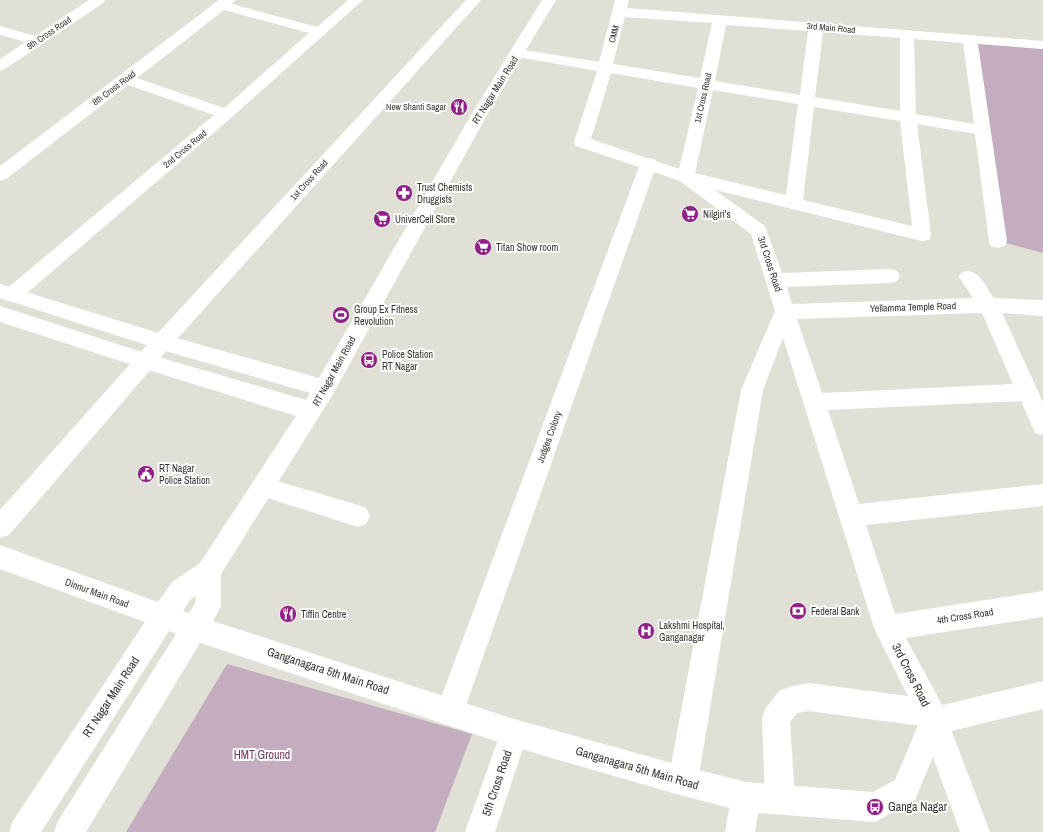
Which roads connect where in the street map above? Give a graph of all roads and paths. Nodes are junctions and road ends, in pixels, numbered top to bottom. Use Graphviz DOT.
graph roads {
  1 [pos="356,0"];
  2 [pos="474,0"];
  3 [pos="549,0"];
  4 [pos="92,1"];
  5 [pos="225,3"];
  6 [pos="621,6"];
  7 [pos="720,20"];
  8 [pos="816,27"];
  9 [pos="0,30"];
  10 [pos="320,32"];
  11 [pos="907,34"];
  12 [pos="970,39"];
  13 [pos="37,41"];
  14 [pos="1043,45"];
  15 [pos="518,53"];
  16 [pos="0,66"];
  17 [pos="605,68"];
  18 [pos="126,79"];
  19 [pos="707,84"];
  20 [pos="807,101"];
  21 [pos="226,114"];
  22 [pos="908,118"];
  23 [pos="982,130"];
  24 [pos="649,163"];
  25 [pos="0,175"];
  26 [pos="686,177"];
  27 [pos="794,204"];
  28 [pos="998,241"];
  29 [pos="890,276"];
  30 [pos="969,277"];
  31 [pos="775,280"];
  32 [pos="6,293"];
  33 [pos="988,305"];
  34 [pos="1043,308"];
  35 [pos="784,312"];
  36 [pos="0,314"];
  37 [pos="162,342"];
  38 [pos="145,361"];
  39 [pos="1030,385"];
  40 [pos="324,388"];
  41 [pos="814,402"];
  42 [pos="311,411"];
  43 [pos="1043,426"];
  44 [pos="263,487"];
  45 [pos="1043,495"];
  46 [pos="358,516"];
  47 [pos="851,516"];
  48 [pos="0,527"];
  49 [pos="0,557"];
  50 [pos="209,571"];
  51 [pos="1043,604"];
  52 [pos="164,616"];
  53 [pos="195,628"];
  54 [pos="886,628"];
  55 [pos="1043,695"];
  56 [pos="450,711"];
  57 [pos="932,717"];
  58 [pos="514,733"];
  59 [pos="682,781"];
  60 [pos="746,797"];
  61 [pos="780,799"];
  62 [pos="24,832"];
  63 [pos="69,832"];
  64 [pos="480,832"];
  65 [pos="740,832"];
  66 [pos="975,832"];
  1 -- 10 [label="street, 2nd Cross Road"];
  2 -- 37 [label="street, 1st Cross Road"];
  3 -- 15 [label="street, RT Nagar Main Road"];
  4 -- 13 [label="street, 9th Cross Road"];
  5 -- 10 [label="street"];
  5 -- 18 [label="street, 8th Cross Road"];
  6 -- 7 [label="street, 3rd Main Road"];
  6 -- 17 [label="street, CMM"];
  7 -- 8 [label="street, 3rd Main Road"];
  7 -- 19 [label="street, 1st Cross Road"];
  8 -- 11 [label="street, 3rd Main Road"];
  8 -- 20 [label="street"];
  9 -- 13 [label="street"];
  10 -- 21 [label="street, 2nd Cross Road"];
  11 -- 12 [label="street, 3rd Main Road"];
  11 -- 22 [label="street"];
  12 -- 14 [label="street, 3rd Main Road"];
  12 -- 23 [label="street"];
  13 -- 16 [label="street, 9th Cross Road"];
  15 -- 17 [label="street"];
  15 -- 40 [label="street, RT Nagar Main Road"];
  17 -- 19 [label="street"];
  17 -- 24 [label="street, 3rd Cross Road"];
  18 -- 21 [label="street"];
  18 -- 25 [label="street, 8th Cross Road"];
  19 -- 20 [label="street"];
  19 -- 26 [label="street, 1st Cross Road"];
  20 -- 22 [label="street"];
  20 -- 27 [label="street"];
  21 -- 32 [label="street, 2nd Cross Road"];
  22 -- 23 [label="street"];
  22 -- 27 [label="street"];
  23 -- 28 [label="street"];
  24 -- 26 [label="street, 3rd Cross Road"];
  24 -- 56 [label="street, Judges Colony"];
  26 -- 27 [label="street"];
  26 -- 31 [label="street, 3rd Cross Road"];
  29 -- 31 [label="street"];
  30 -- 33 [label="street"];
  31 -- 35 [label="street, 3rd Cross Road"];
  32 -- 37 [label="street"];
  33 -- 34 [label="street, Yellamma Temple Road"];
  33 -- 35 [label="street, Yellamma Temple Road"];
  33 -- 39 [label="street"];
  35 -- 41 [label="street, 3rd Cross Road"];
  35 -- 59 [label="street"];
  36 -- 38 [label="street"];
  37 -- 38 [label="street, 1st Cross Road"];
  37 -- 40 [label="street"];
  38 -- 42 [label="street"];
  38 -- 48 [label="street, 1st Cross Road"];
  39 -- 41 [label="street"];
  39 -- 43 [label="street"];
  40 -- 42 [label="street, RT Nagar Main Road"];
  41 -- 47 [label="street, 3rd Cross Road"];
  42 -- 44 [label="street, RT Nagar Main Road"];
  44 -- 46 [label="street"];
  44 -- 50 [label="street, RT Nagar Main Road"];
  45 -- 47 [label="street"];
  47 -- 54 [label="street, 3rd Cross Road"];
  49 -- 52 [label="street, Dinnur Main Road"];
  50 -- 52 [label="street, RT Nagar Main Road"];
  50 -- 53 [label="street"];
  51 -- 54 [label="street, 4th Cross Road"];
  52 -- 53 [label="street, Dinnur Main Road"];
  52 -- 62 [label="street, RT Nagar Main Road"];
  53 -- 56 [label="street, Ganganagara 5th Main Road"];
  53 -- 63 [label="street"];
  54 -- 57 [label="street, 3rd Cross Road"];
  55 -- 57 [label="street"];
  56 -- 58 [label="street, Ganganagara 5th Main Road"];
  57 -- 61 [label="street, Ganganagara 5th Main Road"];
  57 -- 61 [label="street"];
  57 -- 66 [label="street, 3rd Cross Road"];
  58 -- 59 [label="street, Ganganagara 5th Main Road"];
  58 -- 64 [label="street, 5th Cross Road"];
  59 -- 60 [label="street, Ganganagara 5th Main Road"];
  60 -- 61 [label="street, Ganganagara 5th Main Road"];
  60 -- 65 [label="street"];
}
